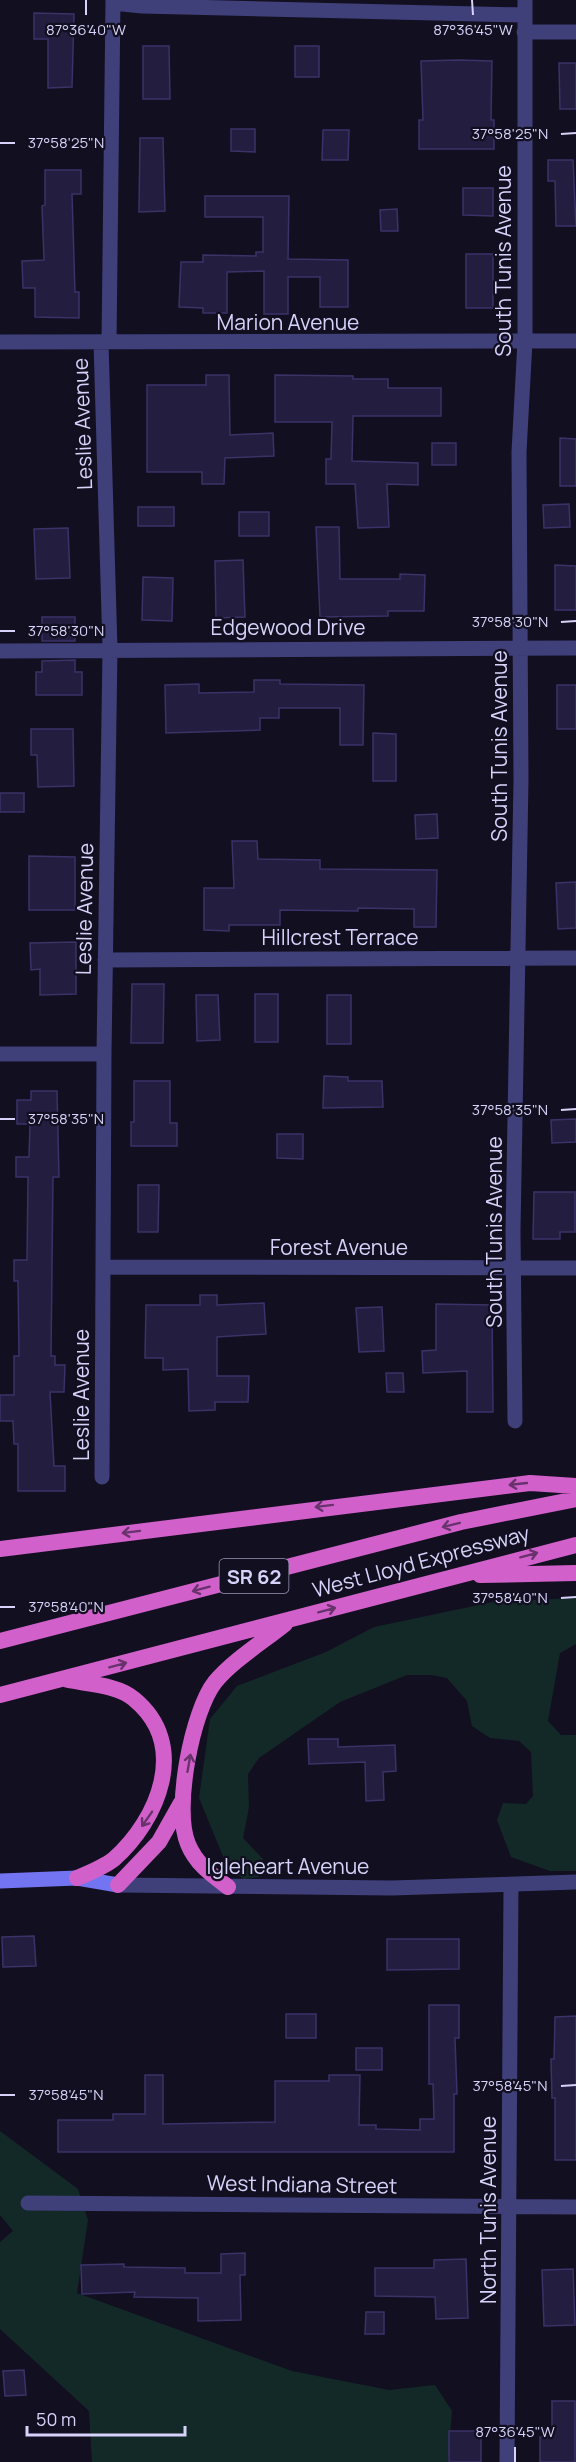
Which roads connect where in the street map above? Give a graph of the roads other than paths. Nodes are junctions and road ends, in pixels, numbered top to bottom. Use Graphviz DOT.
graph roads {
  1 [pos="113,2"];
  2 [pos="524,7"];
  3 [pos="524,32"];
  4 [pos="576,32"];
  5 [pos="525,341"];
  6 [pos="576,341"];
  7 [pos="0,342"];
  8 [pos="105,342"];
  9 [pos="521,648"];
  10 [pos="576,648"];
  11 [pos="110,650"];
  12 [pos="0,651"];
  13 [pos="518,958"];
  14 [pos="576,958"];
  15 [pos="105,960"];
  16 [pos="0,1054"];
  17 [pos="104,1054"];
  18 [pos="103,1267"];
  19 [pos="514,1268"];
  20 [pos="576,1268"];
  21 [pos="515,1421"];
  22 [pos="102,1477"];
  23 [pos="576,1486"];
  24 [pos="576,1499"];
  25 [pos="576,1545"];
  26 [pos="0,1549"];
  27 [pos="576,1573"];
  28 [pos="453,1576"];
  29 [pos="290,1620"];
  30 [pos="0,1641"];
  31 [pos="64,1679"];
  32 [pos="0,1695"];
  33 [pos="182,1799"];
  34 [pos="77,1878"];
  35 [pos="0,1881"];
  36 [pos="576,1882"];
  37 [pos="118,1885"];
  38 [pos="511,1886"];
  39 [pos="228,1887"];
  40 [pos="28,2203"];
  41 [pos="510,2206"];
  42 [pos="576,2207"];
  43 [pos="507,2462"];
  1 -- 2 [label="street"];
  1 -- 8 [label="street, Leslie Avenue"];
  2 -- 3 [label="street, South Tunis Avenue"];
  3 -- 4 [label="street"];
  3 -- 5 [label="street, South Tunis Avenue"];
  5 -- 6 [label="street, Marion Avenue"];
  5 -- 8 [label="street, Marion Avenue"];
  5 -- 9 [label="street, South Tunis Avenue"];
  7 -- 8 [label="street, Marion Avenue"];
  8 -- 11 [label="street, Leslie Avenue"];
  9 -- 10 [label="street, Edgewood Drive"];
  9 -- 11 [label="street, Edgewood Drive"];
  9 -- 13 [label="street, South Tunis Avenue"];
  11 -- 12 [label="street, Edgewood Drive"];
  11 -- 15 [label="street, Leslie Avenue"];
  13 -- 14 [label="street, Hillcrest Terrace"];
  13 -- 15 [label="street, Hillcrest Terrace"];
  13 -- 19 [label="street, South Tunis Avenue"];
  15 -- 17 [label="street, Leslie Avenue"];
  16 -- 17 [label="street"];
  17 -- 18 [label="street, Leslie Avenue"];
  18 -- 19 [label="street, Forest Avenue"];
  18 -- 22 [label="street, Leslie Avenue"];
  19 -- 20 [label="street, Forest Avenue"];
  19 -- 21 [label="street, South Tunis Avenue"];
  23 -- 26 [label="highway, one-way"];
  24 -- 30 [label="highway, West Lloyd Expressway / SR 62, one-way"];
  28 -- 25 [label="highway, West Lloyd Expressway / SR 62, one-way"];
  27 -- 28 [label="highway"];
  29 -- 28 [label="highway, West Lloyd Expressway / SR 62, one-way"];
  31 -- 29 [label="highway, West Lloyd Expressway / SR 62, one-way"];
  33 -- 29 [label="highway, one-way"];
  31 -- 32 [label="highway, West Lloyd Expressway / SR 62"];
  31 -- 34 [label="highway, one-way"];
  33 -- 37 [label="highway"];
  33 -- 39 [label="highway"];
  34 -- 35 [label="main road, Igleheart Avenue"];
  34 -- 37 [label="main road, Igleheart Avenue"];
  36 -- 38 [label="street, Igleheart Avenue"];
  37 -- 39 [label="street, Igleheart Avenue"];
  38 -- 39 [label="street, Igleheart Avenue"];
  38 -- 41 [label="street, North Tunis Avenue"];
  40 -- 41 [label="street, West Indiana Street"];
  41 -- 42 [label="street, West Indiana Street"];
  41 -- 43 [label="street, North Tunis Avenue"];
}
